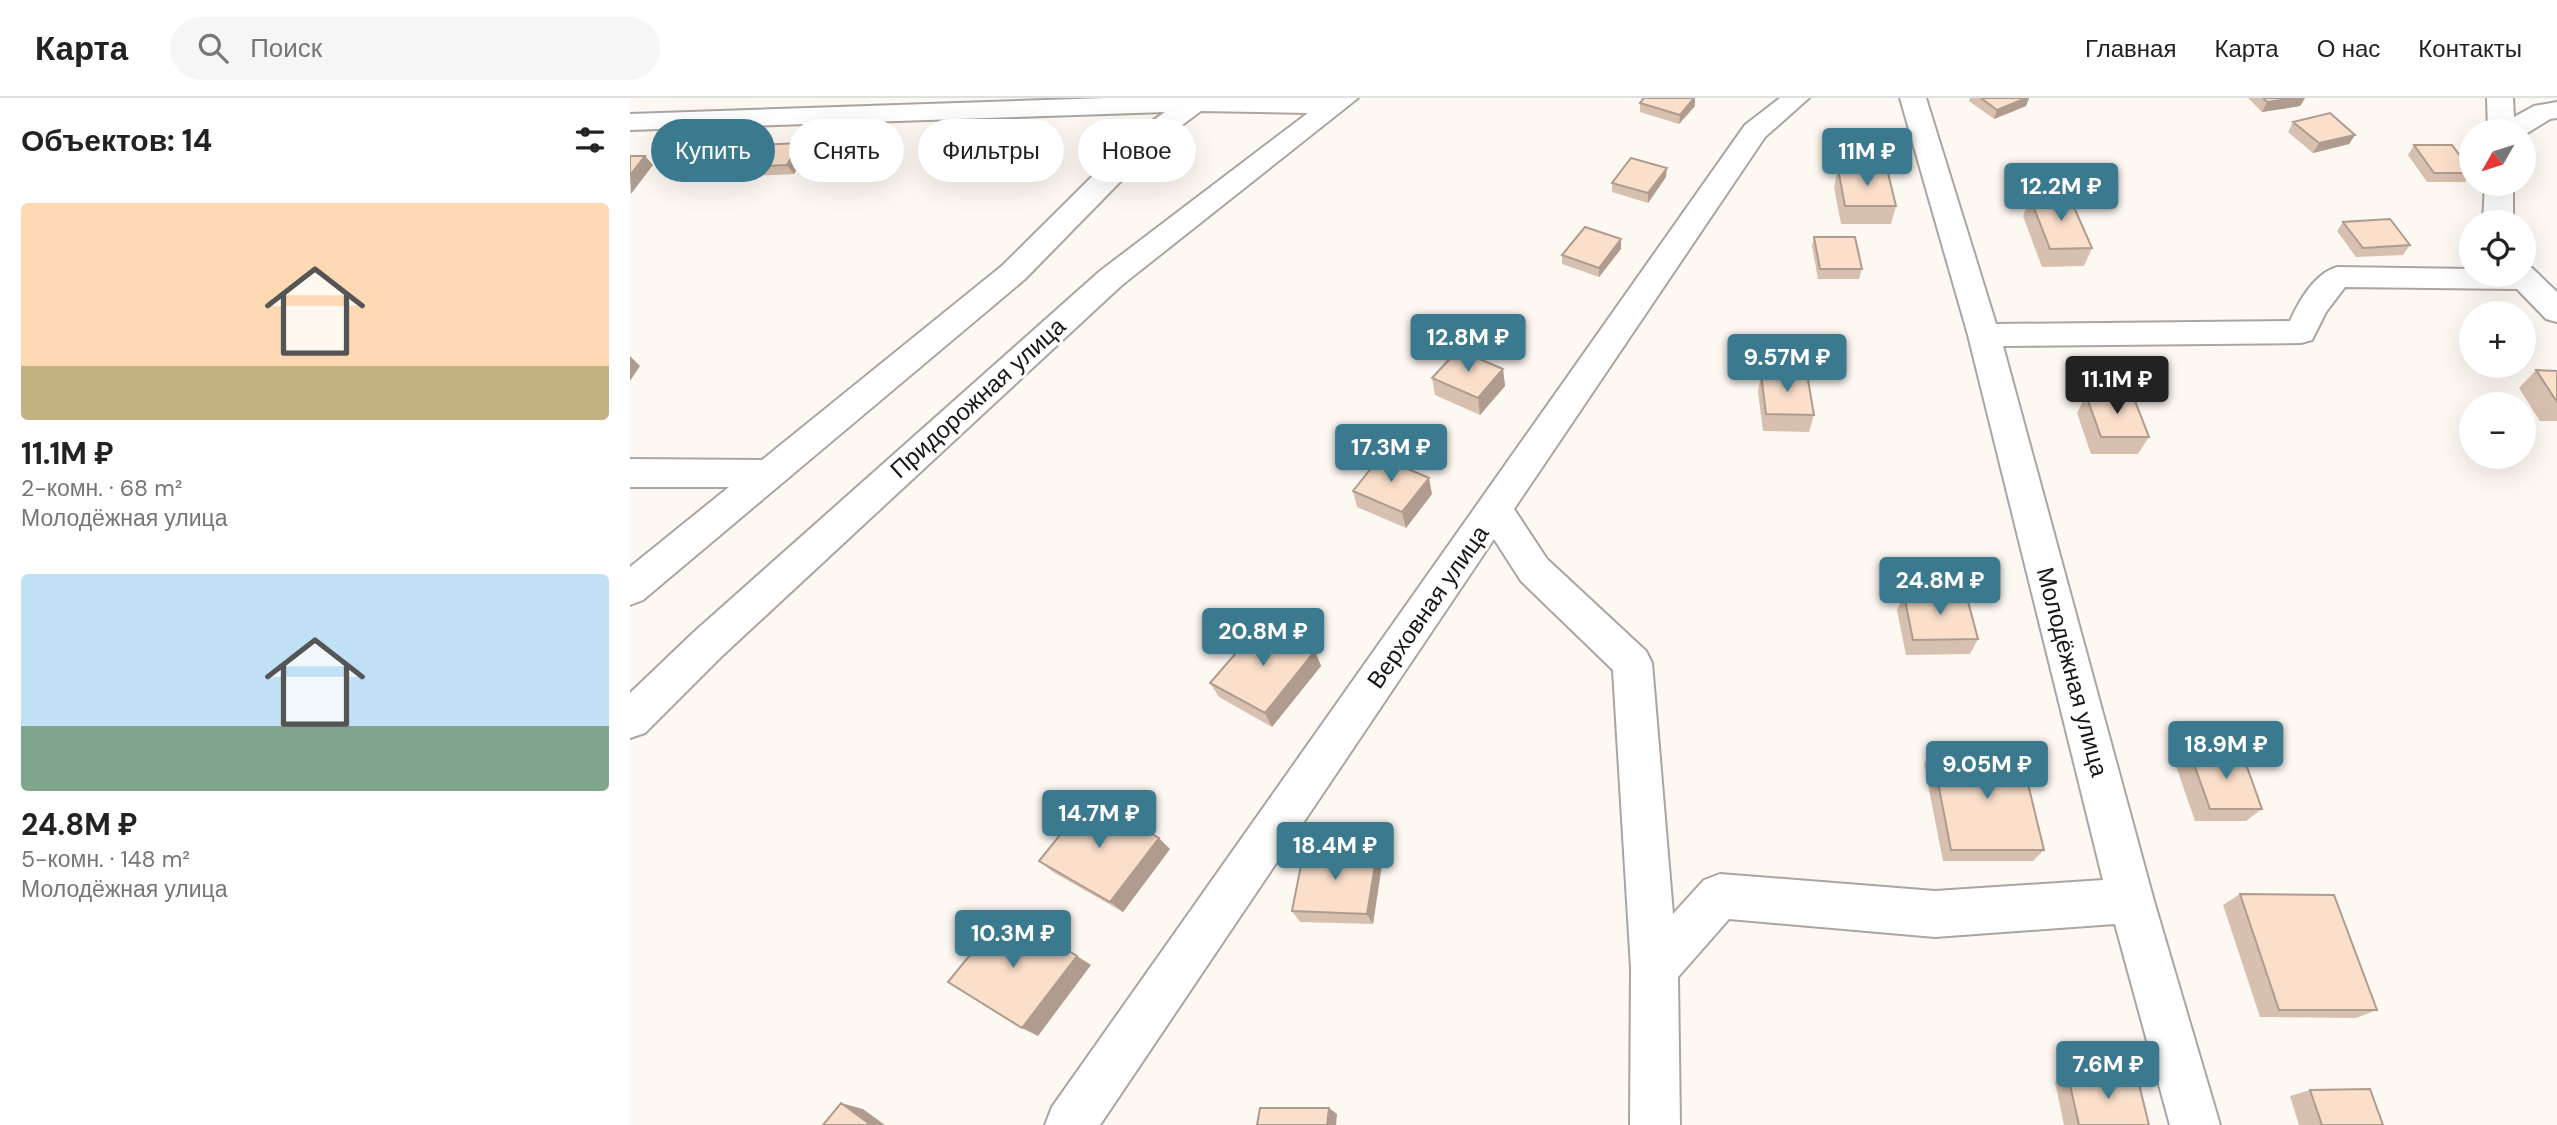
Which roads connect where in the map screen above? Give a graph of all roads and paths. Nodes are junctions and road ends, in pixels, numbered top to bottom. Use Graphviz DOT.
graph roads {
  1 [pos="1796,98"];
  2 [pos="1913,98"];
  3 [pos="2500,98"];
  4 [pos="1339,102"];
  5 [pos="1195,103"];
  6 [pos="2557,110"];
  7 [pos="2501,119"];
  8 [pos="2531,119"];
  9 [pos="630,122"];
  10 [pos="2459,279"];
  11 [pos="2532,287"];
  12 [pos="2557,311"];
  13 [pos="1984,335"];
  14 [pos="630,473"];
  15 [pos="767,474"];
  16 [pos="1495,509"];
  17 [pos="630,589"];
  18 [pos="630,720"];
  19 [pos="2131,901"];
  20 [pos="1654,968"];
  21 [pos="1081,1116"];
  22 [pos="1655,1125"];
  23 [pos="2195,1125"];
  1 -- 16 [label="street, Верховная улица"];
  2 -- 13 [label="street, Молодёжная улица"];
  3 -- 7 [label="street"];
  4 -- 5 [label="street"];
  4 -- 18 [label="street, Придорожная улица"];
  5 -- 9 [label="street"];
  5 -- 15 [label="street"];
  6 -- 8 [label="street"];
  10 -- 13 [label="street"];
  11 -- 12 [label="street"];
  13 -- 19 [label="street, Молодёжная улица"];
  14 -- 15 [label="street"];
  15 -- 17 [label="street"];
  16 -- 20 [label="street"];
  16 -- 21 [label="street, Верховная улица"];
  19 -- 20 [label="street"];
  19 -- 23 [label="street, Молодёжная улица"];
  20 -- 22 [label="street"];
}
